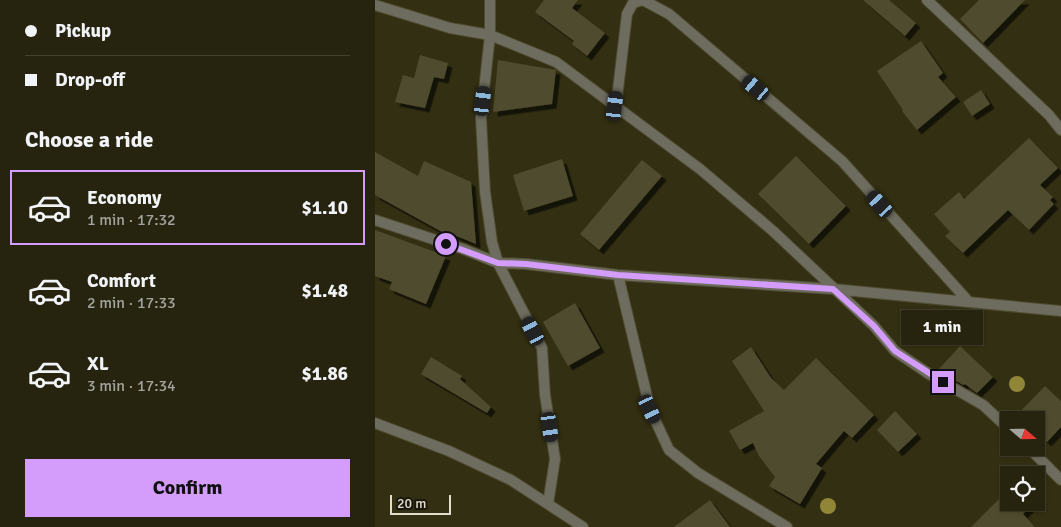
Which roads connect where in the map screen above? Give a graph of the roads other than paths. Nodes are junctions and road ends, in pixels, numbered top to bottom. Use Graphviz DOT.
graph roads {
  1 [pos="490,0"];
  2 [pos="927,0"];
  3 [pos="633,2"];
  4 [pos="375,5"];
  5 [pos="490,35"];
  6 [pos="615,106"];
  7 [pos="1061,130"];
  8 [pos="375,220"];
  9 [pos="498,263"];
  10 [pos="618,275"];
  11 [pos="833,289"];
  12 [pos="969,302"];
  13 [pos="1061,311"];
  14 [pos="1000,420"];
  15 [pos="375,422"];
  16 [pos="1037,456"];
  17 [pos="1061,480"];
  18 [pos="548,504"];
  19 [pos="583,527"];
  20 [pos="787,527"];
  1 -- 5 [label="street"];
  2 -- 7 [label="street"];
  3 -- 6 [label="street"];
  3 -- 12 [label="street"];
  4 -- 5 [label="street"];
  5 -- 6 [label="street"];
  5 -- 9 [label="street"];
  6 -- 11 [label="street"];
  8 -- 9 [label="street"];
  9 -- 10 [label="street"];
  9 -- 18 [label="street"];
  10 -- 11 [label="street"];
  10 -- 20 [label="street"];
  11 -- 12 [label="street"];
  11 -- 14 [label="street"];
  12 -- 13 [label="street"];
  15 -- 18 [label="street"];
  16 -- 17 [label="street"];
  18 -- 19 [label="street"];
}
